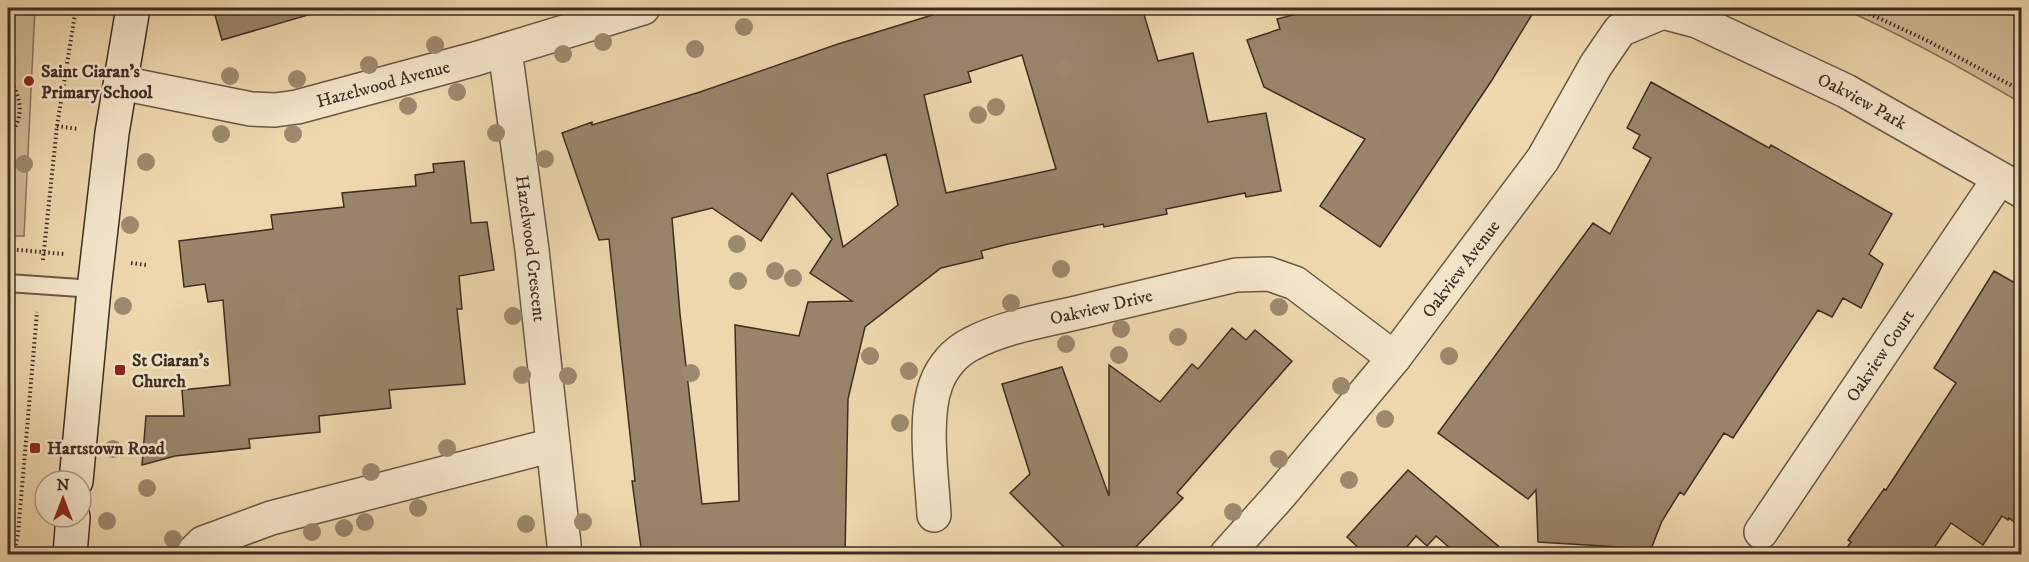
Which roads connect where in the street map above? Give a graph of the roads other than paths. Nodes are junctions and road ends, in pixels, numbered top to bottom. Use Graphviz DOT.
graph roads {
  1 [pos="133,8"];
  2 [pos="643,8"];
  3 [pos="1697,21"];
  4 [pos="506,50"];
  5 [pos="121,83"];
  6 [pos="2010,185"];
  7 [pos="8,283"];
  8 [pos="94,289"];
  9 [pos="1394,357"];
  10 [pos="553,445"];
  11 [pos="77,469"];
  12 [pos="934,515"];
  13 [pos="72,529"];
  14 [pos="1761,532"];
  15 [pos="70,555"];
  16 [pos="192,555"];
  17 [pos="565,555"];
  18 [pos="1227,555"];
  1 -- 5 [label="street"];
  2 -- 4 [label="street, Hazelwood Avenue"];
  3 -- 6 [label="street, Oakview Park"];
  3 -- 9 [label="street, Oakview Avenue"];
  4 -- 5 [label="street, Hazelwood Avenue"];
  4 -- 10 [label="street, Hazelwood Crescent"];
  5 -- 8 [label="street"];
  6 -- 14 [label="street, Oakview Court"];
  7 -- 8 [label="lane"];
  8 -- 11 [label="street"];
  9 -- 12 [label="street, Oakview Drive"];
  9 -- 18 [label="street, Oakview Avenue"];
  10 -- 16 [label="street"];
  10 -- 17 [label="street, Hazelwood Crescent"];
  13 -- 15 [label="street"];
}
